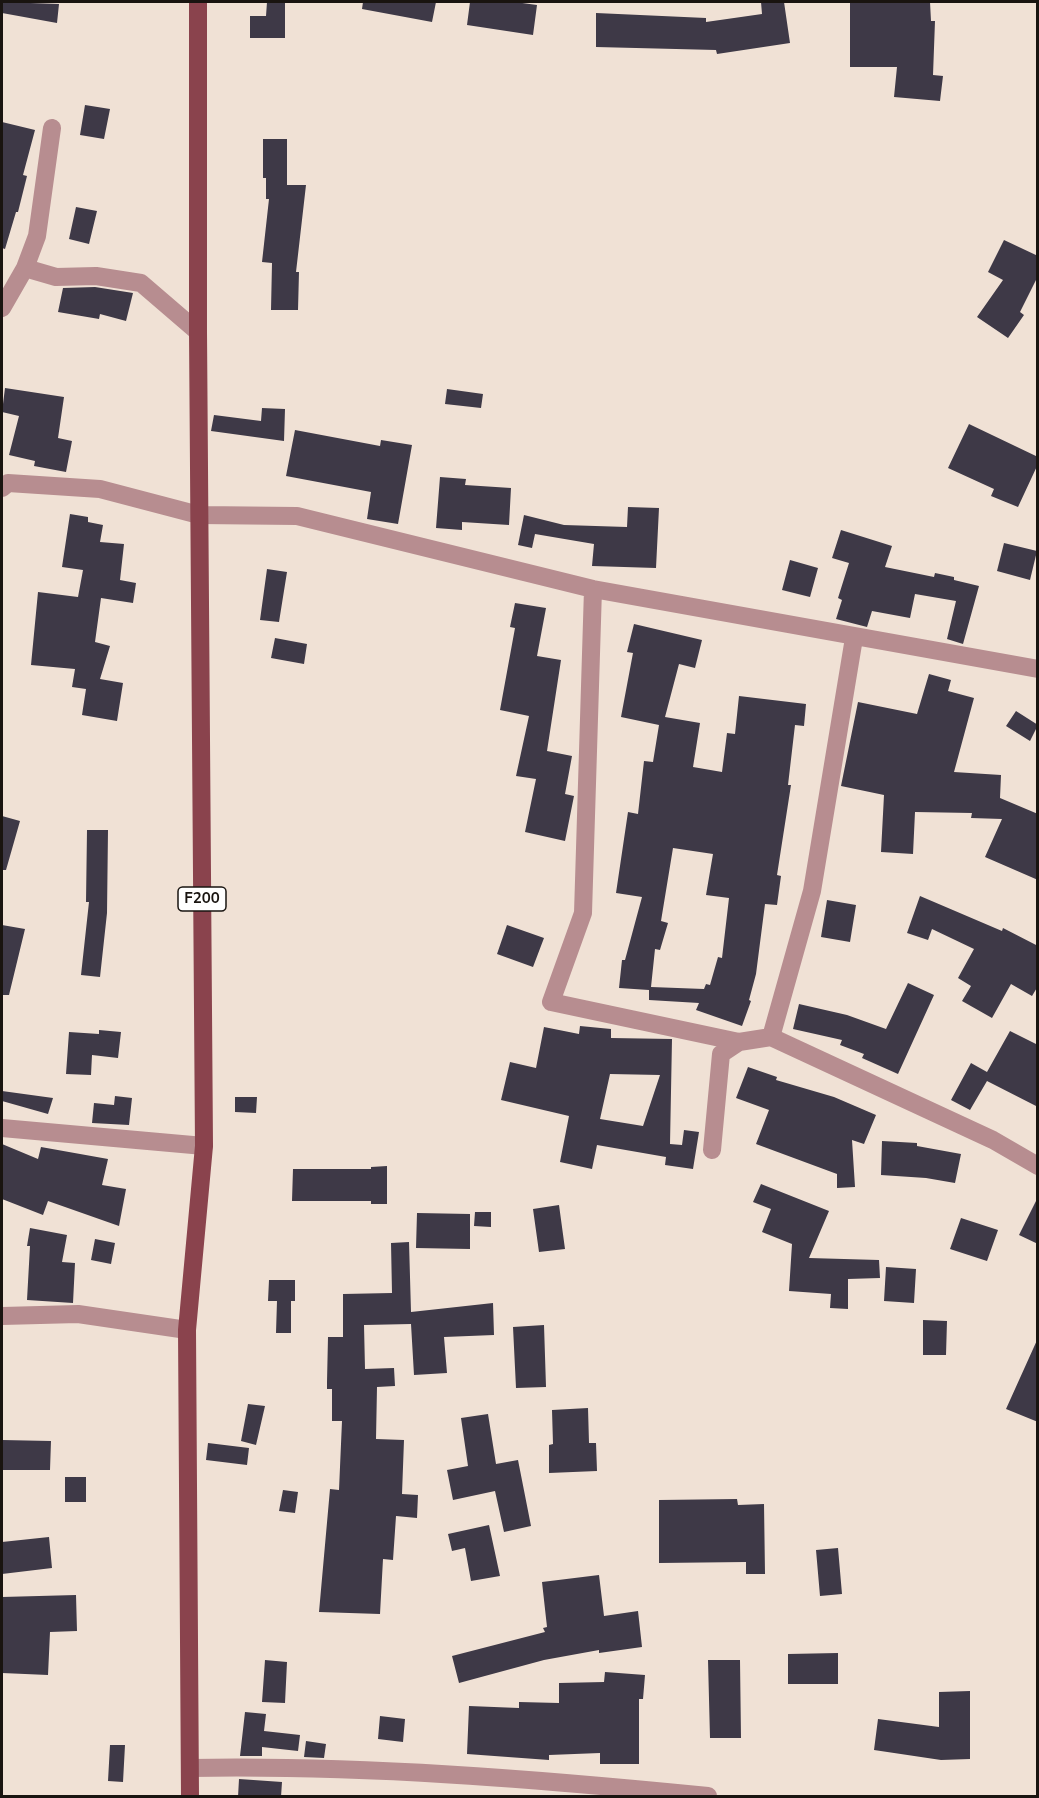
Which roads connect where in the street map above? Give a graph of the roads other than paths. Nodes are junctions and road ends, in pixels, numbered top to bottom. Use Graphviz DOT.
graph roads {
  1 [pos="198,2"];
  2 [pos="52,128"];
  3 [pos="25,268"];
  4 [pos="2,308"];
  5 [pos="198,332"];
  6 [pos="2,488"];
  7 [pos="199,515"];
  8 [pos="593,589"];
  9 [pos="854,638"];
  10 [pos="1038,669"];
  11 [pos="771,1037"];
  12 [pos="739,1042"];
  13 [pos="2,1128"];
  14 [pos="204,1146"];
  15 [pos="712,1150"];
  16 [pos="1038,1166"];
  17 [pos="2,1316"];
  18 [pos="187,1330"];
  19 [pos="190,1768"];
  20 [pos="190,1797"];
  21 [pos="708,1797"];
  1 -- 5 [label="main road, F200"];
  2 -- 3 [label="street"];
  3 -- 4 [label="street"];
  3 -- 5 [label="street"];
  5 -- 7 [label="main road, F200"];
  6 -- 7 [label="street"];
  7 -- 8 [label="street"];
  7 -- 14 [label="main road, F200"];
  8 -- 9 [label="street"];
  8 -- 12 [label="street"];
  9 -- 10 [label="street"];
  9 -- 11 [label="street"];
  11 -- 12 [label="street"];
  11 -- 16 [label="street"];
  12 -- 15 [label="street"];
  13 -- 14 [label="street"];
  14 -- 18 [label="main road, F200"];
  17 -- 18 [label="street"];
  18 -- 19 [label="main road, F200"];
  19 -- 20 [label="main road, F200"];
  19 -- 21 [label="street"];
}
